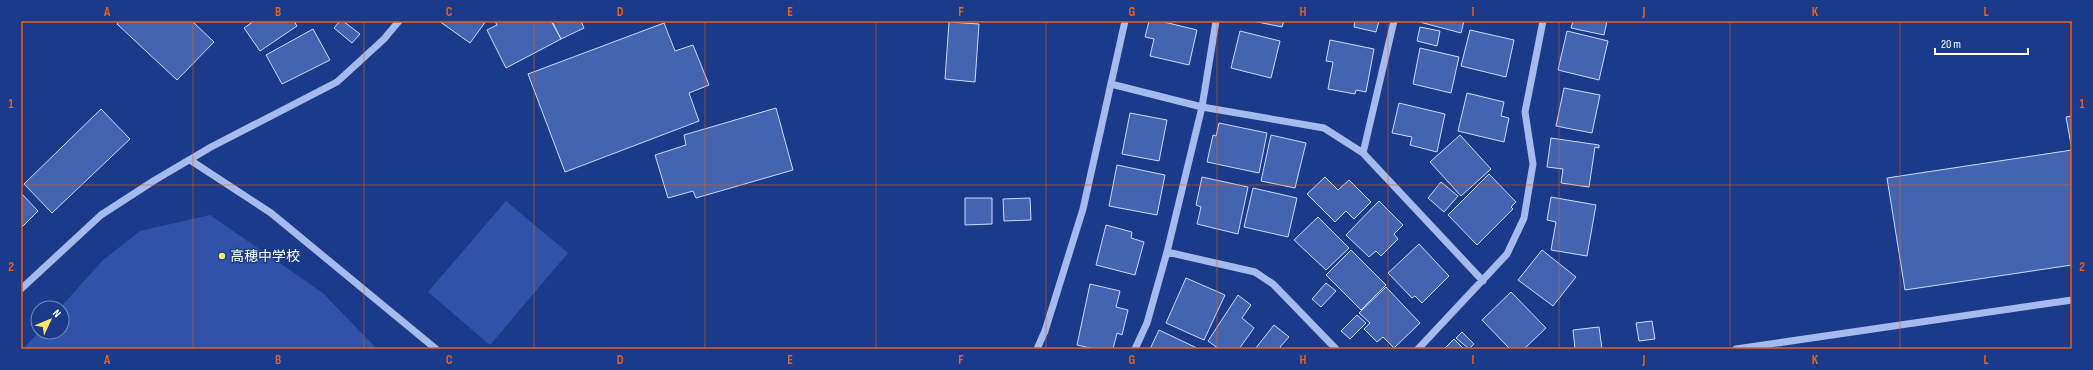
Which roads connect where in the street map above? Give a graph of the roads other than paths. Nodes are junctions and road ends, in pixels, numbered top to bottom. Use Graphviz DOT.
graph roads {
  1 [pos="399,21"];
  2 [pos="1125,21"];
  3 [pos="1216,21"];
  4 [pos="1394,21"];
  5 [pos="1543,21"];
  6 [pos="1111,84"];
  7 [pos="1202,107"];
  8 [pos="1363,154"];
  9 [pos="190,160"];
  10 [pos="1167,252"];
  11 [pos="1483,282"];
  12 [pos="21,289"];
  13 [pos="2072,300"];
  14 [pos="436,349"];
  15 [pos="1037,349"];
  16 [pos="1135,349"];
  17 [pos="1336,349"];
  18 [pos="1418,349"];
  19 [pos="1736,349"];
  1 -- 9 [label="street"];
  2 -- 6 [label="street"];
  3 -- 7 [label="street"];
  4 -- 8 [label="street"];
  5 -- 11 [label="street"];
  6 -- 7 [label="street"];
  6 -- 15 [label="street"];
  7 -- 8 [label="street"];
  7 -- 10 [label="street"];
  8 -- 11 [label="street"];
  9 -- 12 [label="street"];
  9 -- 14 [label="street"];
  10 -- 16 [label="street"];
  10 -- 17 [label="street"];
  11 -- 18 [label="street"];
  13 -- 19 [label="street"];
}
